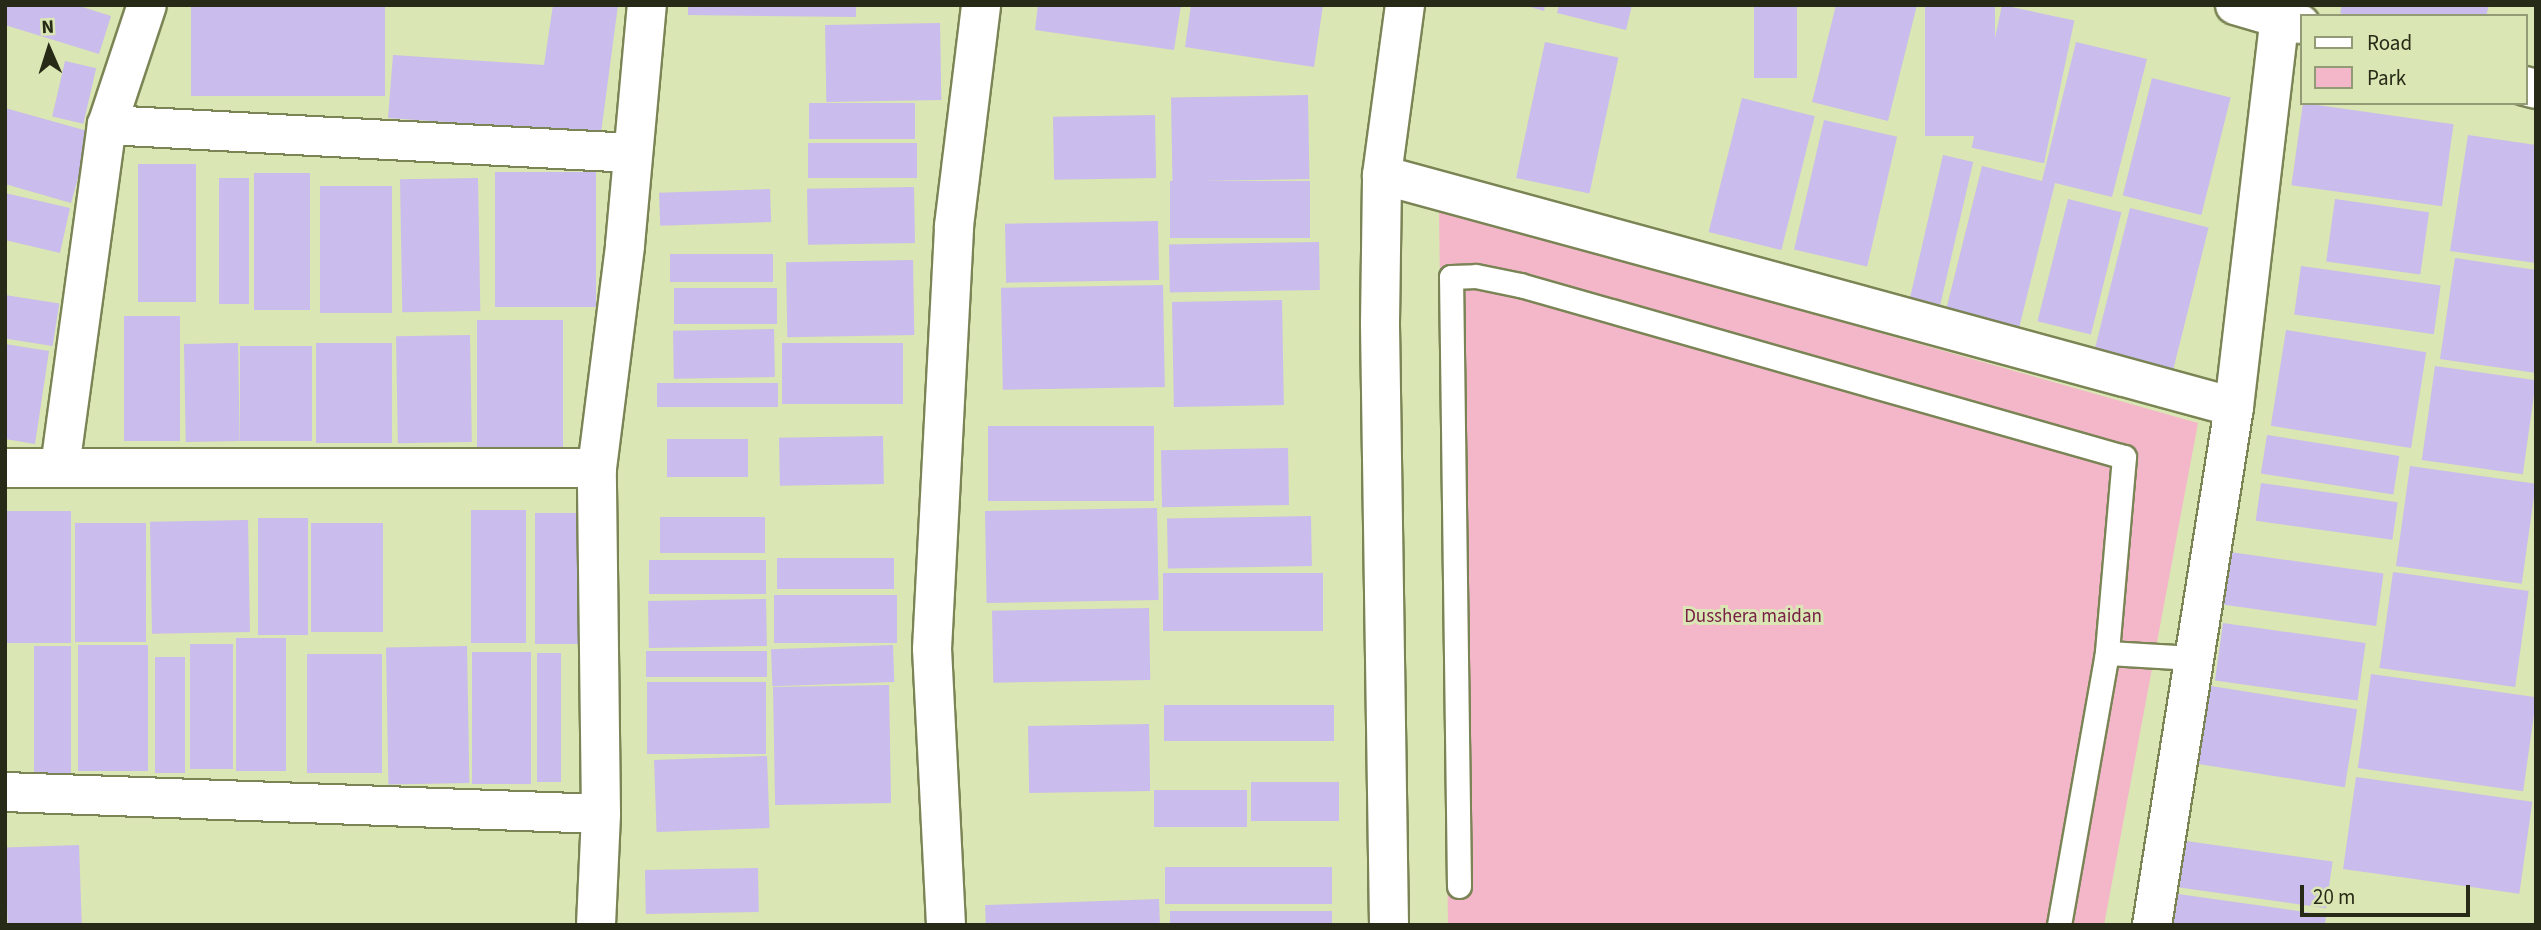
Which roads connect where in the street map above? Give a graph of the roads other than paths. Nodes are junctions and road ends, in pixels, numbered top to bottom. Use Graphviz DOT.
graph roads {
  1 [pos="147,5"];
  2 [pos="647,5"];
  3 [pos="981,5"];
  4 [pos="1405,5"];
  5 [pos="2235,5"];
  6 [pos="2286,16"];
  7 [pos="107,125"];
  8 [pos="632,153"];
  9 [pos="1382,175"];
  10 [pos="2234,407"];
  11 [pos="60,467"];
  12 [pos="5,468"];
  13 [pos="597,468"];
  14 [pos="2107,653"];
  15 [pos="2194,658"];
  16 [pos="5,792"];
  17 [pos="601,814"];
  18 [pos="1459,886"];
  19 [pos="596,925"];
  20 [pos="946,925"];
  21 [pos="1389,925"];
  22 [pos="2059,925"];
  23 [pos="2152,925"];
  1 -- 7 [label="street"];
  2 -- 8 [label="street"];
  3 -- 20 [label="street"];
  4 -- 9 [label="street"];
  5 -- 6 [label="street"];
  6 -- 10 [label="street"];
  7 -- 8 [label="street"];
  7 -- 11 [label="street"];
  8 -- 13 [label="street"];
  9 -- 10 [label="street"];
  9 -- 21 [label="street"];
  10 -- 15 [label="street"];
  11 -- 12 [label="street"];
  11 -- 13 [label="street"];
  13 -- 17 [label="street"];
  14 -- 15 [label="lane"];
  14 -- 18 [label="lane"];
  14 -- 22 [label="lane"];
  15 -- 23 [label="street"];
  16 -- 17 [label="street"];
  17 -- 19 [label="street"];
}
